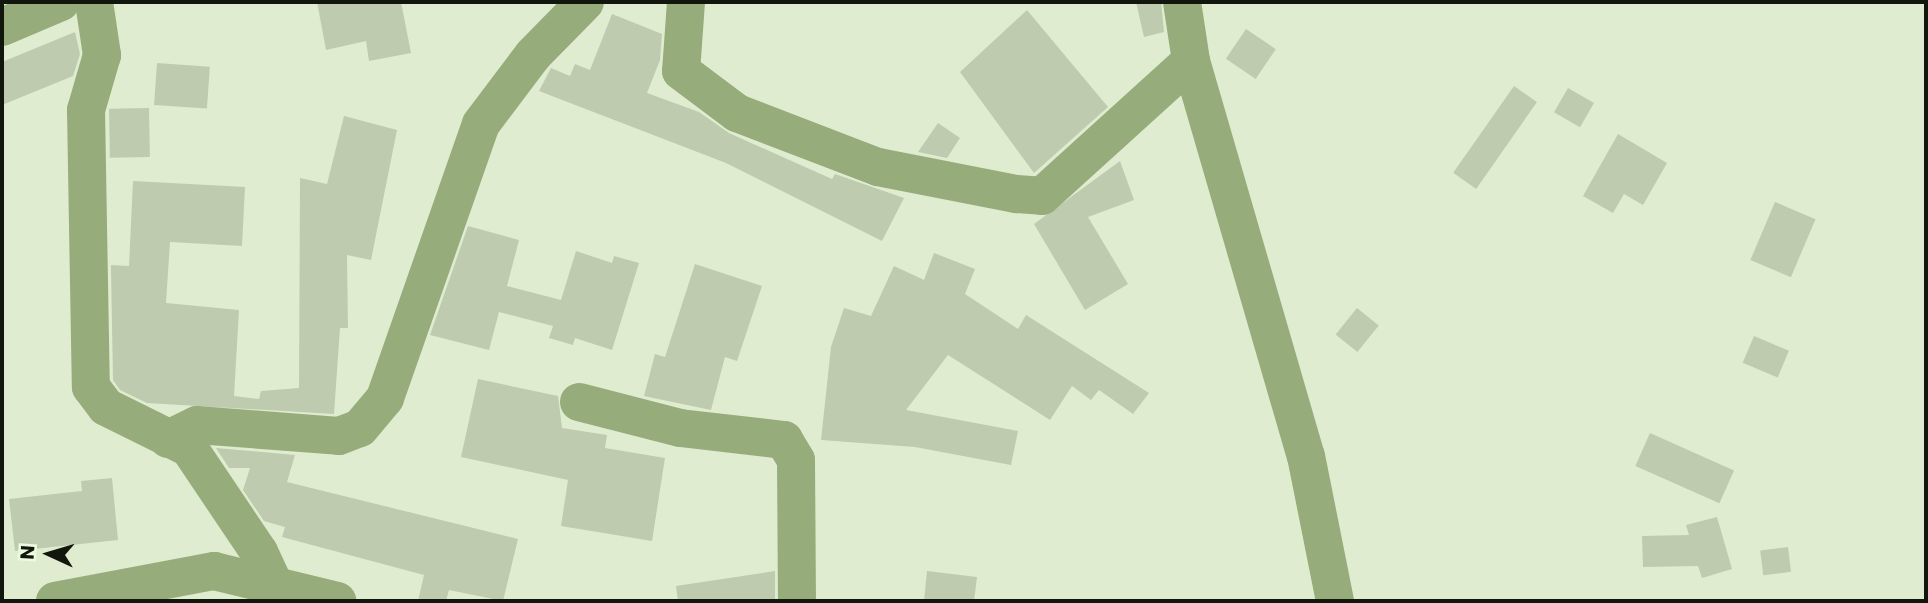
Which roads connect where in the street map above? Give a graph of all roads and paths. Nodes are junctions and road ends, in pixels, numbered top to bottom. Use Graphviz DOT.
graph roads {
  1 [pos="61,2"];
  2 [pos="94,2"];
  3 [pos="585,2"];
  4 [pos="686,2"];
  5 [pos="1182,2"];
  6 [pos="2,27"];
  7 [pos="1191,61"];
  8 [pos="579,402"];
  9 [pos="168,439"];
  10 [pos="271,593"];
  11 [pos="55,601"];
  12 [pos="337,601"];
  13 [pos="797,601"];
  14 [pos="1335,601"];
  1 -- 6 [label="street"];
  2 -- 9 [label="street"];
  3 -- 9 [label="street"];
  4 -- 7 [label="street"];
  5 -- 7 [label="street"];
  7 -- 14 [label="street"];
  8 -- 13 [label="street"];
  9 -- 10 [label="street"];
  10 -- 11 [label="street"];
  10 -- 12 [label="street"];
}
